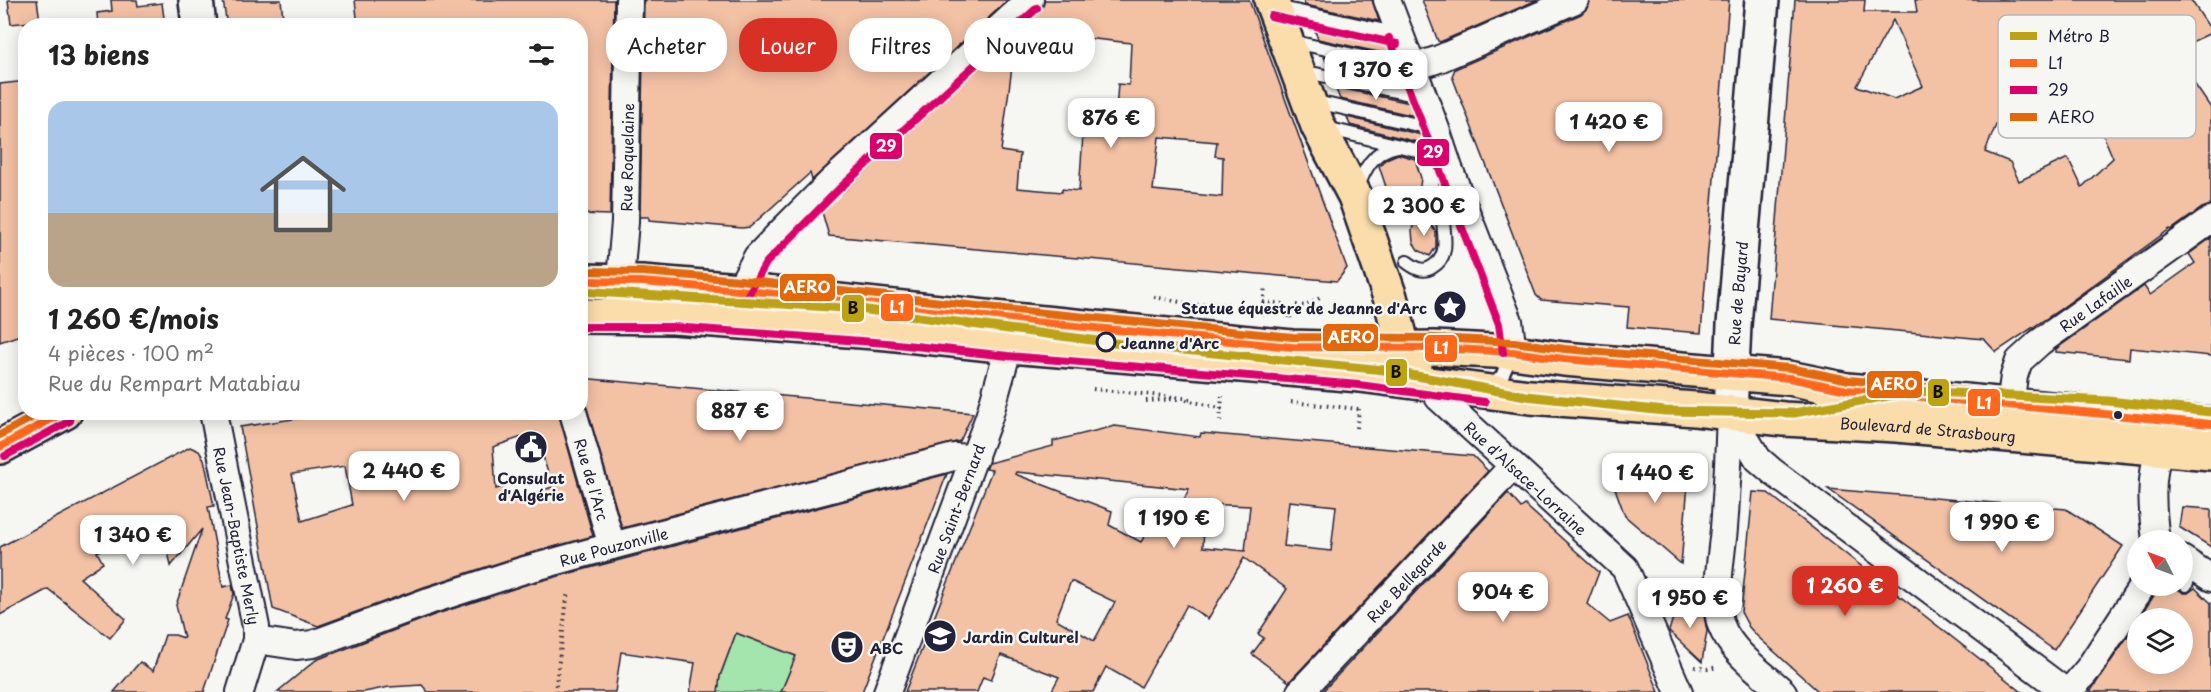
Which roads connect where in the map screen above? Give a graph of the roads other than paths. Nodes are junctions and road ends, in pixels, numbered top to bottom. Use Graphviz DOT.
graph roads {
  1 [pos="196,0"];
  2 [pos="629,0"];
  3 [pos="1030,0"];
  4 [pos="1575,0"];
  5 [pos="1762,0"];
  6 [pos="1383,1"];
  7 [pos="1272,3"];
  8 [pos="198,18"];
  9 [pos="1399,34"];
  10 [pos="1291,55"];
  11 [pos="1412,68"];
  12 [pos="1424,97"];
  13 [pos="1313,113"];
  14 [pos="1436,129"];
  15 [pos="1402,146"];
  16 [pos="1449,168"];
  17 [pos="1355,196"];
  18 [pos="2211,220"];
  19 [pos="1407,262"];
  20 [pos="588,281"];
  21 [pos="619,282"];
  22 [pos="740,290"];
  23 [pos="617,315"];
  24 [pos="588,316"];
  25 [pos="735,322"];
  26 [pos="1011,333"];
  27 [pos="1403,347"];
  28 [pos="1513,352"];
  29 [pos="1732,372"];
  30 [pos="1430,385"];
  31 [pos="2012,391"];
  32 [pos="1486,392"];
  33 [pos="1730,413"];
  34 [pos="18,417"];
  35 [pos="45,420"];
  36 [pos="215,420"];
  37 [pos="575,420"];
  38 [pos="2211,424"];
  39 [pos="1,437"];
  40 [pos="2160,448"];
  41 [pos="2211,453"];
  42 [pos="975,458"];
  43 [pos="1513,466"];
  44 [pos="2155,530"];
  45 [pos="612,546"];
  46 [pos="2136,596"];
  47 [pos="256,640"];
  48 [pos="240,692"];
  49 [pos="887,692"];
  50 [pos="1300,692"];
  51 [pos="1679,692"];
  52 [pos="1783,692"];
  53 [pos="2068,692"];
  1 -- 8 [label="street"];
  2 -- 21 [label="street, Rue Roquelaine"];
  3 -- 22 [label="street"];
  4 -- 11 [label="street"];
  5 -- 29 [label="street, Rue de Bayard"];
  6 -- 9 [label="street"];
  7 -- 9 [label="lane"];
  7 -- 10 [label="main road"];
  9 -- 11 [label="street"];
  10 -- 11 [label="lane"];
  10 -- 12 [label="lane"];
  10 -- 13 [label="main road"];
  11 -- 12 [label="street"];
  12 -- 14 [label="street"];
  13 -- 14 [label="lane"];
  13 -- 15 [label="lane"];
  13 -- 17 [label="main road"];
  14 -- 16 [label="street"];
  15 -- 16 [label="lane"];
  15 -- 17 [label="lane"];
  16 -- 19 [label="lane"];
  16 -- 28 [label="street"];
  17 -- 27 [label="main road"];
  18 -- 31 [label="street, Rue Lafaille"];
  20 -- 21 [label="main road, Boulevard de Strasbourg"];
  21 -- 22 [label="main road, Boulevard de Strasbourg"];
  21 -- 23 [label="street, Rue Roquelaine"];
  22 -- 25 [label="street"];
  22 -- 26 [label="main road, Boulevard de Strasbourg"];
  23 -- 24 [label="main road, Boulevard de Strasbourg"];
  23 -- 25 [label="main road, Boulevard de Strasbourg"];
  25 -- 26 [label="main road, Boulevard de Strasbourg"];
  26 -- 27 [label="main road, Boulevard de Strasbourg"];
  26 -- 30 [label="main road, Boulevard de Strasbourg"];
  26 -- 42 [label="street, Rue Saint-Bernard"];
  27 -- 28 [label="main road, Boulevard de Strasbourg"];
  27 -- 30 [label="main road"];
  28 -- 29 [label="main road, Boulevard de Strasbourg"];
  28 -- 32 [label="lane"];
  29 -- 31 [label="main road, Boulevard de Strasbourg"];
  29 -- 33 [label="street, Rue de Bayard"];
  30 -- 32 [label="main road, Boulevard de Strasbourg"];
  30 -- 43 [label="street, Rue d'Alsace-Lorraine"];
  31 -- 38 [label="main road, Boulevard de Strasbourg"];
  32 -- 33 [label="main road, Boulevard de Strasbourg"];
  33 -- 40 [label="main road, Boulevard de Strasbourg"];
  33 -- 52 [label="street, Rue de Bayard"];
  33 -- 53 [label="street"];
  34 -- 39 [label="main road"];
  35 -- 39 [label="main road"];
  36 -- 47 [label="street, Rue Jean-Baptiste Merly"];
  37 -- 45 [label="street, Rue de l'Arc"];
  40 -- 41 [label="main road, Boulevard de Strasbourg"];
  40 -- 44 [label="street"];
  42 -- 45 [label="street, Rue Pouzonville"];
  42 -- 49 [label="street, Rue Saint-Bernard"];
  43 -- 50 [label="street, Rue Bellegarde"];
  43 -- 51 [label="street, Rue d'Alsace-Lorraine"];
  45 -- 47 [label="street, Rue Pouzonville"];
  46 -- 53 [label="street"];
  47 -- 48 [label="street, Rue Jean-Baptiste Merly"];
}
